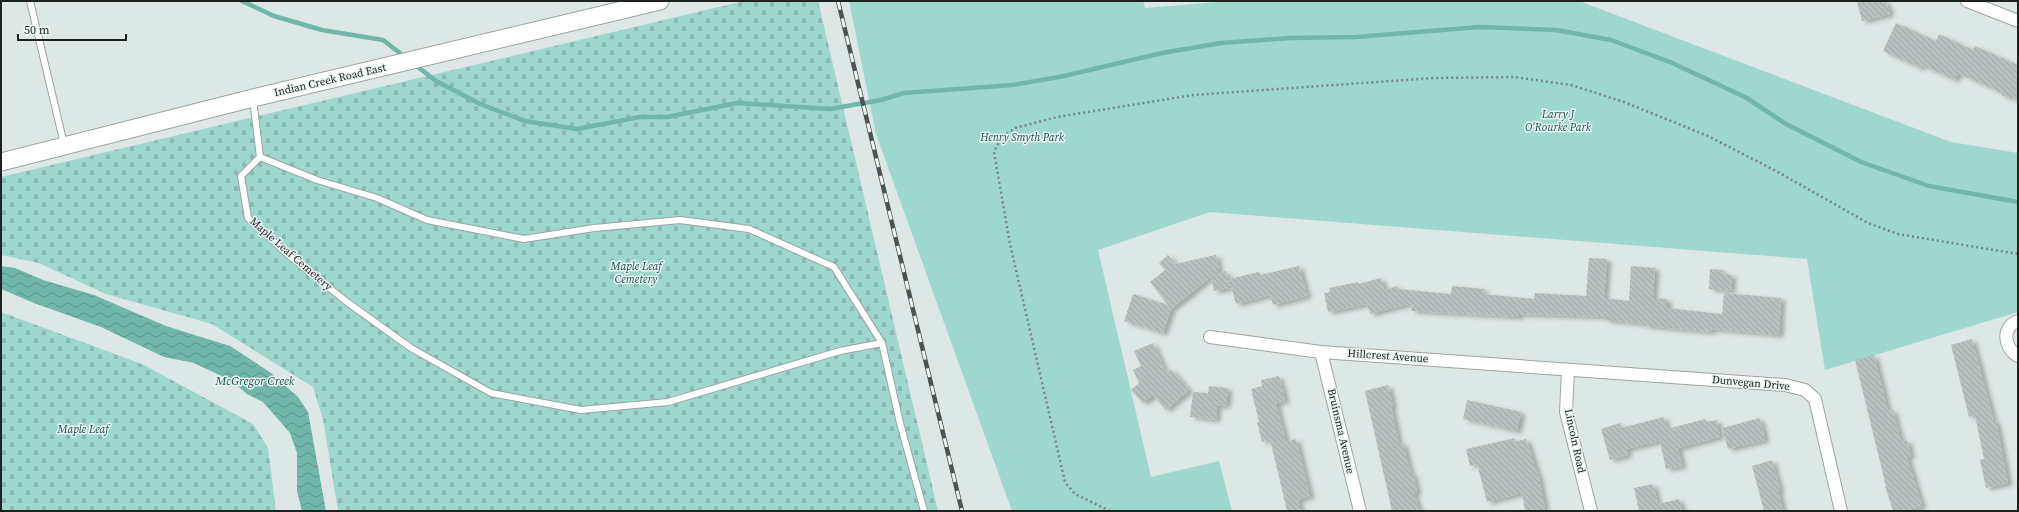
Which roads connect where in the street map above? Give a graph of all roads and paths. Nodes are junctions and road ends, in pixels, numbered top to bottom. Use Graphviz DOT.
graph roads {
  1 [pos="30,1"];
  2 [pos="660,1"];
  3 [pos="1967,1"];
  4 [pos="2018,22"];
  5 [pos="253,98"];
  6 [pos="65,146"];
  7 [pos="260,157"];
  8 [pos="1,162"];
  9 [pos="2018,254"];
  10 [pos="2018,321"];
  11 [pos="1210,337"];
  12 [pos="882,343"];
  13 [pos="1321,352"];
  14 [pos="2018,356"];
  15 [pos="1568,370"];
  16 [pos="924,511"];
  17 [pos="1110,511"];
  18 [pos="1360,511"];
  19 [pos="1591,511"];
  20 [pos="1841,511"];
  1 -- 6 [label="lane"];
  2 -- 5 [label="main road, Indian Creek Road East"];
  3 -- 4 [label="street"];
  5 -- 6 [label="main road, Indian Creek Road East"];
  5 -- 7 [label="lane"];
  6 -- 8 [label="main road, Indian Creek Road East"];
  7 -- 12 [label="lane"];
  7 -- 12 [label="lane, Maple Leaf Cemetery"];
  9 -- 17 [label="path"];
  10 -- 14 [label="street"];
  11 -- 13 [label="street, Hillcrest Avenue"];
  12 -- 16 [label="lane"];
  13 -- 15 [label="street, Hillcrest Avenue"];
  13 -- 18 [label="street, Bruinsma Avenue"];
  15 -- 19 [label="street, Lincoln Road"];
  15 -- 20 [label="street, Dunvegan Drive"];
}
